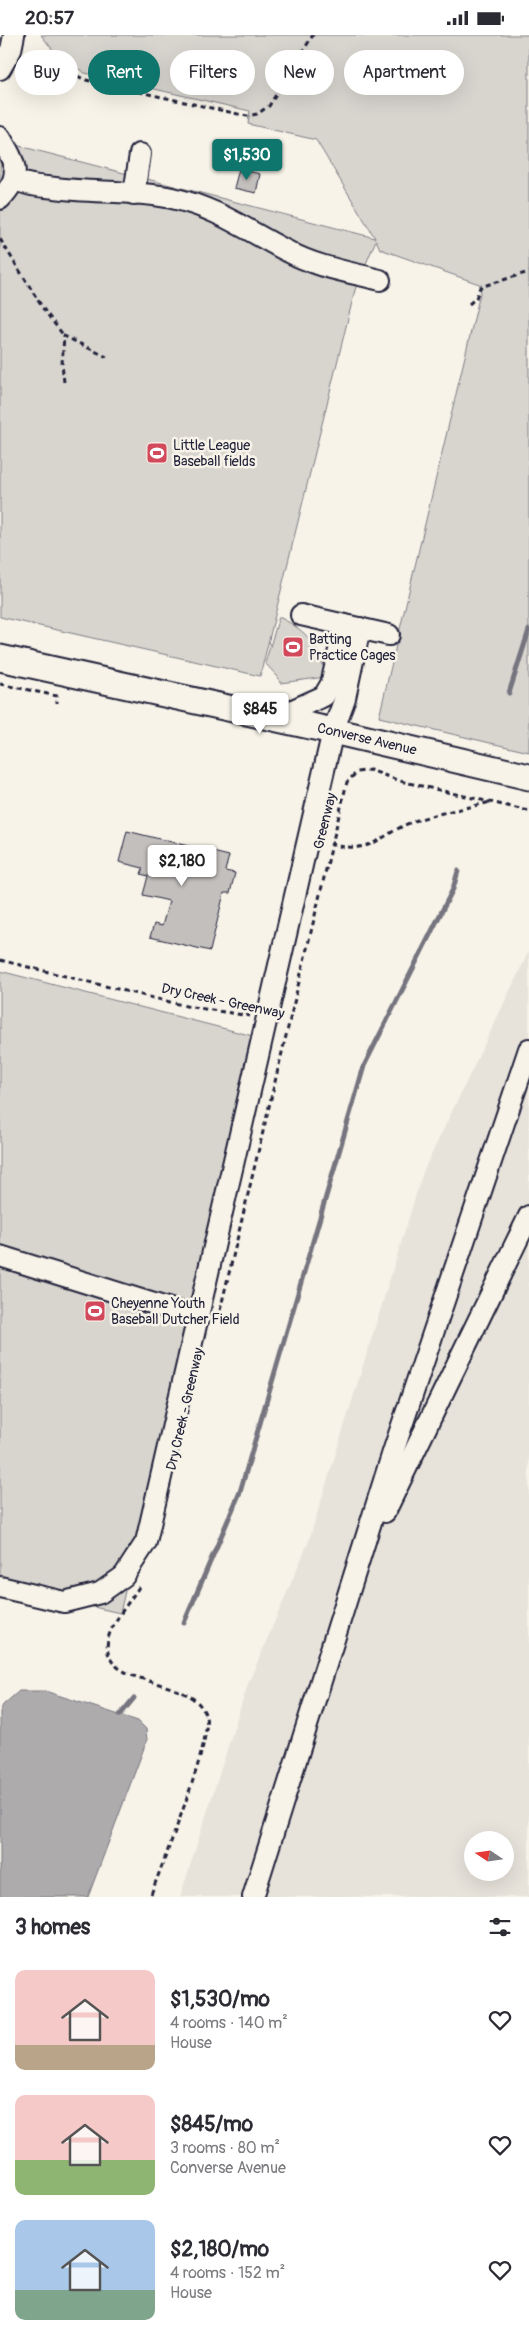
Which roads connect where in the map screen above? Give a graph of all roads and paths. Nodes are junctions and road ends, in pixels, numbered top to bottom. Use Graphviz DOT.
graph roads {
  1 [pos="313,35"];
  2 [pos="13,41"];
  3 [pos="0,69"];
  4 [pos="0,137"];
  5 [pos="140,154"];
  6 [pos="14,179"];
  7 [pos="134,194"];
  8 [pos="0,199"];
  9 [pos="0,239"];
  10 [pos="529,272"];
  11 [pos="380,281"];
  12 [pos="469,304"];
  13 [pos="64,336"];
  14 [pos="107,357"];
  15 [pos="64,382"];
  16 [pos="301,615"];
  17 [pos="353,626"];
  18 [pos="389,635"];
  19 [pos="0,658"];
  20 [pos="0,684"];
  21 [pos="57,703"];
  22 [pos="275,718"];
  23 [pos="333,731"];
  24 [pos="529,777"];
  25 [pos="492,802"];
  26 [pos="529,811"];
  27 [pos="310,839"];
  28 [pos="331,845"];
  29 [pos="0,960"];
  30 [pos="268,1020"];
  31 [pos="288,1024"];
  32 [pos="529,1049"];
  33 [pos="529,1216"];
  34 [pos="0,1257"];
  35 [pos="208,1320"];
  36 [pos="357,1570"];
  37 [pos="144,1580"];
  38 [pos="0,1587"];
  39 [pos="150,1897"];
  40 [pos="253,1897"];
  1 -- 2 [label="path"];
  2 -- 3 [label="lane"];
  4 -- 6 [label="lane"];
  5 -- 7 [label="lane"];
  6 -- 7 [label="lane"];
  6 -- 8 [label="lane"];
  7 -- 11 [label="lane"];
  9 -- 13 [label="path"];
  10 -- 12 [label="path"];
  13 -- 14 [label="path"];
  13 -- 15 [label="path"];
  16 -- 17 [label="lane"];
  17 -- 18 [label="lane"];
  17 -- 22 [label="lane"];
  17 -- 23 [label="lane"];
  19 -- 22 [label="main road, Converse Avenue"];
  20 -- 21 [label="path"];
  22 -- 23 [label="main road, Converse Avenue"];
  23 -- 24 [label="main road, Converse Avenue"];
  23 -- 27 [label="lane"];
  25 -- 26 [label="path, Greenway"];
  25 -- 28 [label="path"];
  25 -- 28 [label="path, Greenway"];
  27 -- 28 [label="path"];
  27 -- 30 [label="lane"];
  28 -- 31 [label="path, Greenway"];
  29 -- 30 [label="path, Dry Creek - Greenway"];
  30 -- 31 [label="path, Dry Creek - Greenway"];
  30 -- 35 [label="lane"];
  31 -- 35 [label="path, Dry Creek - Greenway"];
  32 -- 36 [label="lane"];
  33 -- 36 [label="lane"];
  34 -- 35 [label="lane"];
  35 -- 38 [label="lane"];
  36 -- 40 [label="lane"];
  37 -- 39 [label="path"];
}
